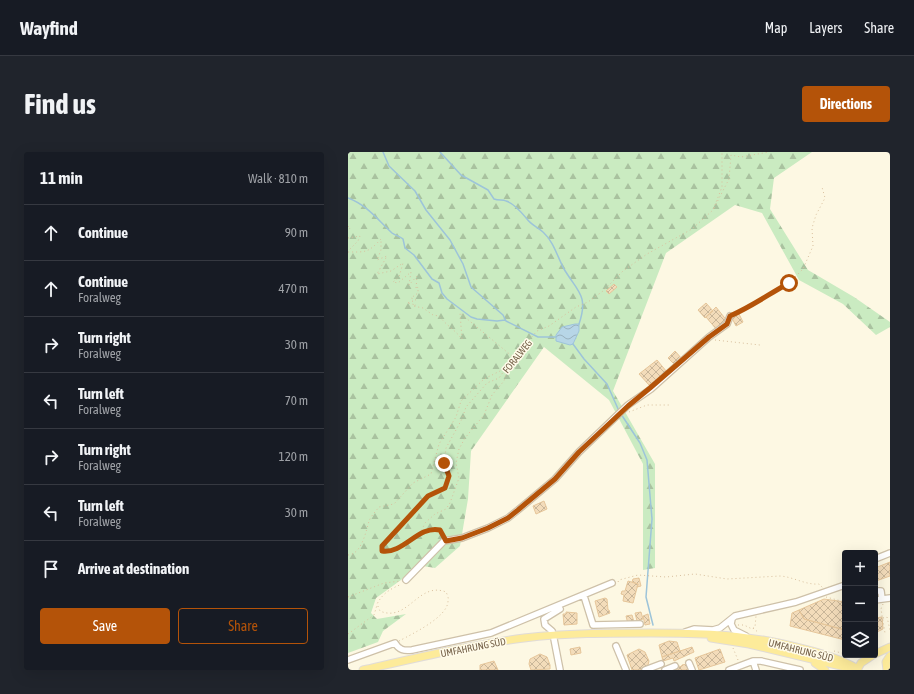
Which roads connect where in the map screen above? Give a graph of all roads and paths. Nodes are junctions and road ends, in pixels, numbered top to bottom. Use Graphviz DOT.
graph roads {
  1 [pos="722,152"];
  2 [pos="769,152"];
  3 [pos="822,187"];
  4 [pos="713,210"];
  5 [pos="348,227"];
  6 [pos="348,231"];
  7 [pos="348,238"];
  8 [pos="348,251"];
  9 [pos="730,316"];
  10 [pos="706,340"];
  11 [pos="760,345"];
  12 [pos="514,357"];
  13 [pos="510,362"];
  14 [pos="671,405"];
  15 [pos="621,413"];
  16 [pos="419,534"];
  17 [pos="446,541"];
  18 [pos="890,553"];
  19 [pos="348,555"];
  20 [pos="878,558"];
  21 [pos="406,580"];
  22 [pos="615,583"];
  23 [pos="842,586"];
  24 [pos="823,588"];
  25 [pos="878,591"];
  26 [pos="824,595"];
  27 [pos="584,596"];
  28 [pos="348,597"];
  29 [pos="890,598"];
  30 [pos="878,600"];
  31 [pos="842,601"];
  32 [pos="883,601"];
  33 [pos="377,604"];
  34 [pos="561,606"];
  35 [pos="760,615"];
  36 [pos="883,618"];
  37 [pos="732,619"];
  38 [pos="640,624"];
  39 [pos="736,626"];
  40 [pos="890,630"];
  41 [pos="552,631"];
  42 [pos="685,632"];
  43 [pos="657,633"];
  44 [pos="885,633"];
  45 [pos="348,634"];
  46 [pos="749,638"];
  47 [pos="554,640"];
  48 [pos="395,643"];
  49 [pos="616,646"];
  50 [pos="733,646"];
  51 [pos="890,647"];
  52 [pos="878,652"];
  53 [pos="803,656"];
  54 [pos="890,656"];
  55 [pos="868,658"];
  56 [pos="348,660"];
  57 [pos="753,661"];
  58 [pos="689,663"];
  59 [pos="661,664"];
  60 [pos="675,666"];
  61 [pos="740,666"];
  62 [pos="363,670"];
  63 [pos="560,670"];
  64 [pos="626,670"];
  65 [pos="645,670"];
  66 [pos="665,670"];
  67 [pos="692,670"];
  68 [pos="729,670"];
  69 [pos="756,670"];
  70 [pos="800,670"];
  71 [pos="825,670"];
  72 [pos="858,670"];
  73 [pos="887,670"];
  1 -- 4 [label="path, FORALWEG"];
  2 -- 4 [label="path"];
  3 -- 9 [label="path"];
  4 -- 12 [label="path, FORALWEG"];
  5 -- 6 [label="path"];
  7 -- 8 [label="path"];
  8 -- 12 [label="path"];
  9 -- 10 [label="street"];
  10 -- 11 [label="path"];
  10 -- 15 [label="street"];
  12 -- 13 [label="path, FORALWEG"];
  13 -- 16 [label="path"];
  13 -- 16 [label="path, FORALWEG"];
  13 -- 19 [label="path"];
  14 -- 15 [label="path"];
  15 -- 17 [label="street"];
  16 -- 17 [label="path, FORALWEG"];
  17 -- 21 [label="street"];
  18 -- 20 [label="street"];
  21 -- 28 [label="path"];
  21 -- 33 [label="path"];
  22 -- 24 [label="path"];
  22 -- 27 [label="street"];
  23 -- 37 [label="street"];
  25 -- 32 [label="street"];
  26 -- 31 [label="path"];
  27 -- 34 [label="street"];
  27 -- 38 [label="street"];
  29 -- 32 [label="street"];
  30 -- 32 [label="street"];
  32 -- 36 [label="path"];
  33 -- 45 [label="path"];
  33 -- 48 [label="path"];
  34 -- 41 [label="street"];
  34 -- 48 [label="street"];
  35 -- 39 [label="path"];
  36 -- 40 [label="path"];
  36 -- 44 [label="path"];
  37 -- 42 [label="street"];
  37 -- 46 [label="street"];
  42 -- 43 [label="main road, UMFAHRUNG SÜD"];
  42 -- 46 [label="main road, UMFAHRUNG SÜD"];
  43 -- 53 [label="main road, UMFAHRUNG SÜD"];
  43 -- 62 [label="main road, UMFAHRUNG SÜD"];
  46 -- 72 [label="main road, UMFAHRUNG SÜD"];
  47 -- 63 [label="street"];
  48 -- 56 [label="street"];
  49 -- 64 [label="street"];
  50 -- 61 [label="path"];
  51 -- 52 [label="main road"];
  53 -- 71 [label="main road"];
  53 -- 72 [label="main road, UMFAHRUNG SÜD"];
  54 -- 73 [label="main road"];
  55 -- 72 [label="main road"];
  57 -- 61 [label="street"];
  57 -- 69 [label="street"];
  57 -- 70 [label="street"];
  58 -- 67 [label="street"];
  59 -- 65 [label="street"];
  60 -- 66 [label="street"];
  61 -- 68 [label="street"];
}
